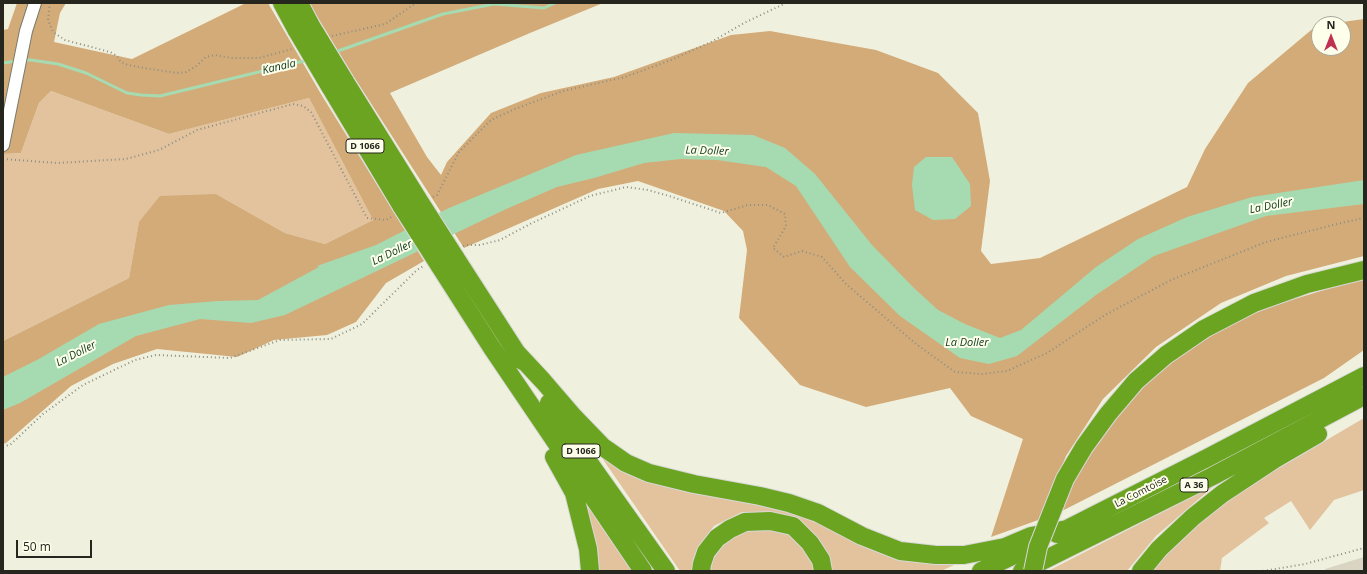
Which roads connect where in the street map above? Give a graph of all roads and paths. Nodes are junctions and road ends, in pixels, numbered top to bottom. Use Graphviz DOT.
graph roads {
  1 [pos="35,3"];
  2 [pos="50,3"];
  3 [pos="282,3"];
  4 [pos="298,3"];
  5 [pos="416,3"];
  6 [pos="786,3"];
  7 [pos="304,28"];
  8 [pos="326,38"];
  9 [pos="294,48"];
  10 [pos="3,145"];
  11 [pos="3,159"];
  12 [pos="412,204"];
  13 [pos="1364,218"];
  14 [pos="457,253"];
  15 [pos="432,266"];
  16 [pos="1364,270"];
  17 [pos="515,351"];
  18 [pos="1364,376"];
  19 [pos="519,386"];
  20 [pos="1364,396"];
  21 [pos="1364,408"];
  22 [pos="3,447"];
  23 [pos="1067,529"];
  24 [pos="1364,548"];
  25 [pos="590,571"];
  26 [pos="643,571"];
  27 [pos="666,571"];
  28 [pos="701,571"];
  29 [pos="823,571"];
  30 [pos="981,571"];
  31 [pos="1022,571"];
  32 [pos="1033,571"];
  33 [pos="1141,571"];
  34 [pos="1263,571"];
  1 -- 10 [label="street"];
  2 -- 9 [label="path"];
  3 -- 7 [label="highway, D 1066"];
  4 -- 7 [label="highway, D 1066"];
  5 -- 8 [label="path"];
  6 -- 12 [label="path"];
  7 -- 12 [label="highway, D 1066, bridge"];
  11 -- 12 [label="path"];
  12 -- 14 [label="highway, D 1066, bridge"];
  12 -- 15 [label="highway, D 1066, bridge"];
  13 -- 14 [label="path"];
  14 -- 17 [label="highway, D 1066"];
  15 -- 19 [label="highway, D 1066"];
  15 -- 22 [label="path"];
  16 -- 32 [label="highway, bridge"];
  17 -- 23 [label="highway"];
  17 -- 27 [label="highway, D 1066"];
  18 -- 23 [label="highway, La Comtoise / A 36"];
  19 -- 25 [label="highway"];
  19 -- 26 [label="highway, D 1066"];
  20 -- 31 [label="highway, La Comtoise / A 36"];
  21 -- 33 [label="highway"];
  23 -- 30 [label="highway, La Comtoise / A 36"];
  24 -- 34 [label="path"];
  28 -- 29 [label="highway"];
}
